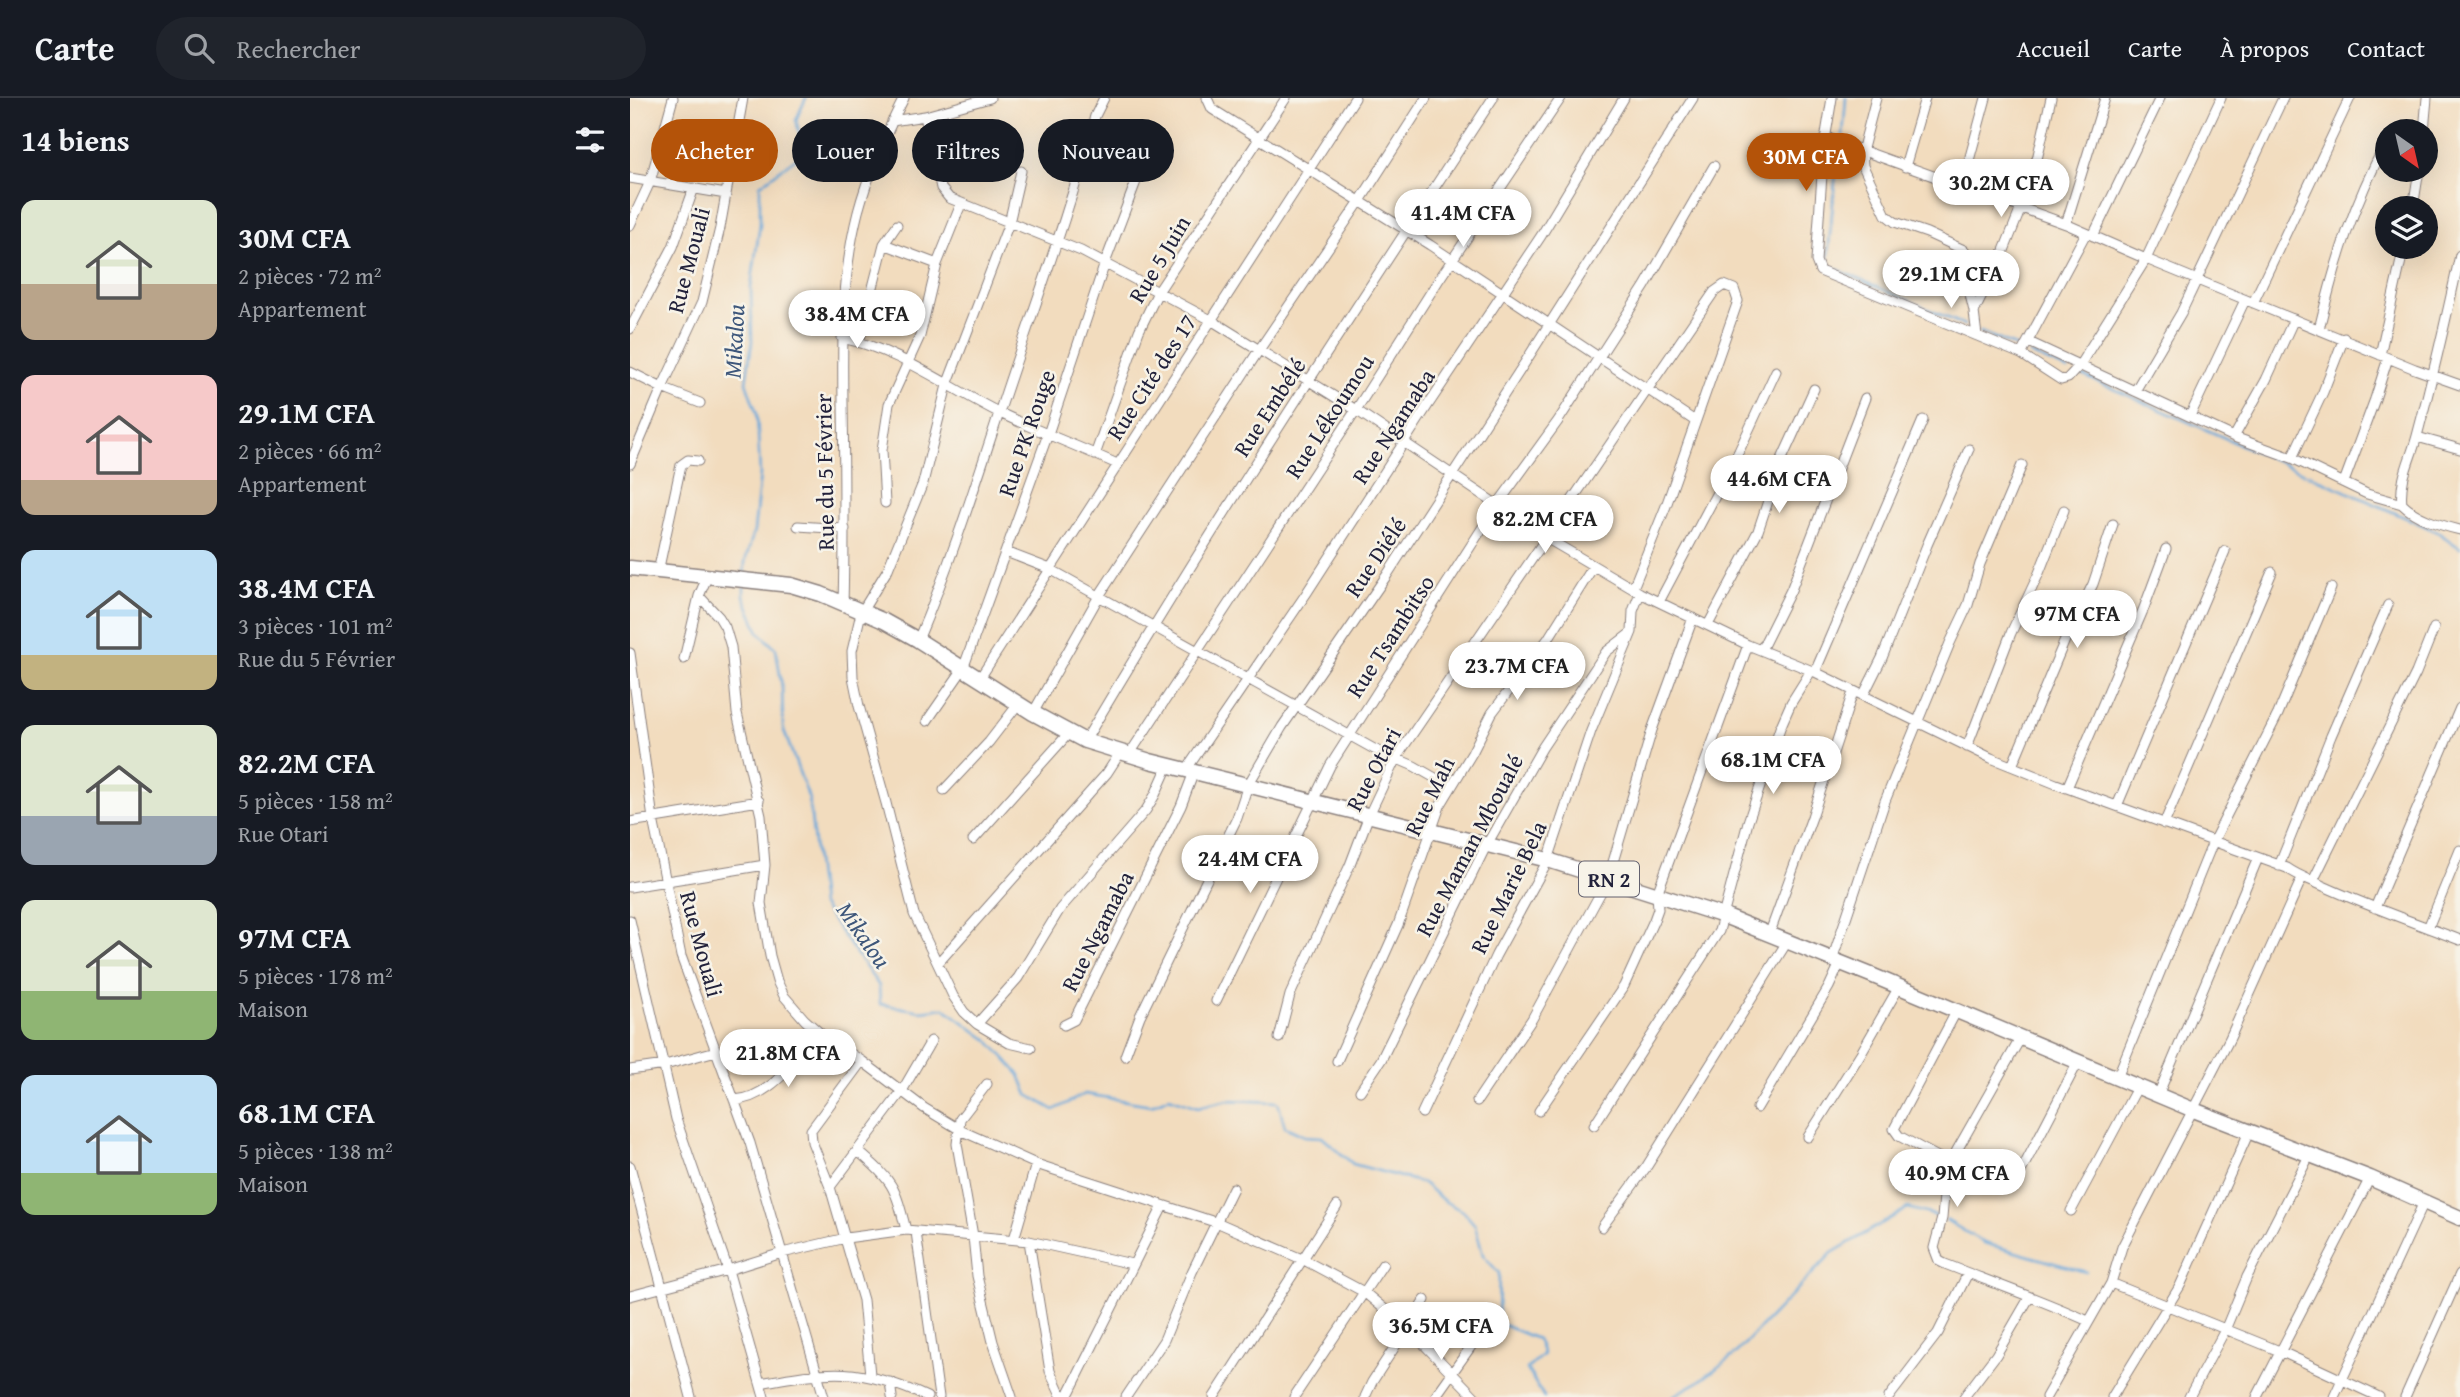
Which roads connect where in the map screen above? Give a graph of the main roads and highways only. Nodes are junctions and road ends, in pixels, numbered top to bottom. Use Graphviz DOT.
graph roads {
  1 [pos="630,568"];
  2 [pos="2460,1218"];
  1 -- 2 [label="highway, RN 2"];
}
